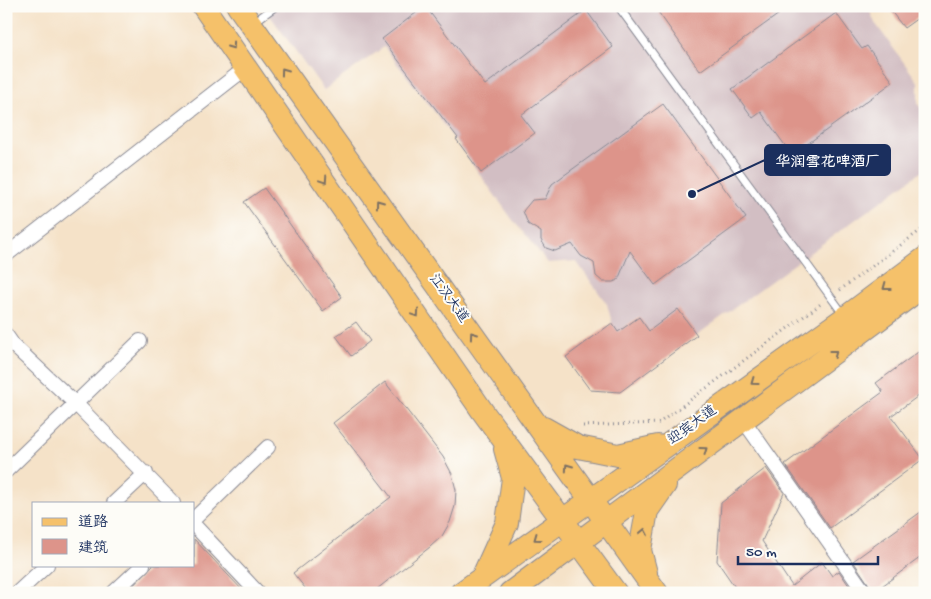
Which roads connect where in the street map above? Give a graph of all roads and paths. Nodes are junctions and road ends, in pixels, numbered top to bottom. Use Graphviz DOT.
graph roads {
  1 [pos="203,6"];
  2 [pos="238,6"];
  3 [pos="276,6"];
  4 [pos="618,6"];
  5 [pos="251,25"];
  6 [pos="247,67"];
  7 [pos="925,227"];
  8 [pos="6,255"];
  9 [pos="925,258"];
  10 [pos="925,285"];
  11 [pos="831,297"];
  12 [pos="846,317"];
  13 [pos="140,341"];
  14 [pos="9,344"];
  15 [pos="76,404"];
  16 [pos="744,421"];
  17 [pos="538,425"];
  18 [pos="574,426"];
  19 [pos="503,439"];
  20 [pos="668,444"];
  21 [pos="268,447"];
  22 [pos="6,471"];
  23 [pos="674,472"];
  24 [pos="146,473"];
  25 [pos="590,500"];
  26 [pos="115,502"];
  27 [pos="172,502"];
  28 [pos="195,518"];
  29 [pos="562,520"];
  30 [pos="606,522"];
  31 [pos="195,525"];
  32 [pos="578,541"];
  33 [pos="46,566"];
  34 [pos="142,566"];
  35 [pos="482,577"];
  36 [pos="652,586"];
  37 [pos="17,593"];
  38 [pos="113,593"];
  39 [pos="258,593"];
  40 [pos="461,593"];
  41 [pos="510,593"];
  42 [pos="616,593"];
  43 [pos="865,593"];
  1 -- 6 [label="main road, one-way"];
  2 -- 5 [label="main road, 江汉大道"];
  3 -- 5 [label="lane"];
  4 -- 11 [label="lane"];
  17 -- 5 [label="main road, 江汉大道, one-way"];
  6 -- 8 [label="street"];
  6 -- 19 [label="main road, one-way"];
  7 -- 11 [label="path"];
  9 -- 12 [label="main road, 迎宾大道, one-way"];
  16 -- 10 [label="main road, 迎宾大道, one-way"];
  11 -- 12 [label="lane"];
  11 -- 18 [label="path"];
  12 -- 20 [label="main road, 迎宾大道, one-way"];
  13 -- 15 [label="street"];
  14 -- 15 [label="street"];
  15 -- 22 [label="street"];
  15 -- 24 [label="street"];
  23 -- 16 [label="main road, 迎宾大道, one-way"];
  16 -- 43 [label="street"];
  17 -- 20 [label="main road"];
  25 -- 17 [label="main road, 江汉大道, one-way"];
  19 -- 29 [label="main road"];
  19 -- 35 [label="main road"];
  20 -- 25 [label="main road, 迎宾大道"];
  21 -- 28 [label="street"];
  23 -- 30 [label="main road, 迎宾大道"];
  36 -- 23 [label="main road, one-way"];
  24 -- 26 [label="street"];
  24 -- 27 [label="street"];
  25 -- 29 [label="main road, 迎宾大道"];
  25 -- 30 [label="main road, 江汉大道"];
  29 -- 32 [label="main road"];
  29 -- 35 [label="main road, 迎宾大道, one-way"];
  30 -- 32 [label="main road, 迎宾大道"];
  30 -- 36 [label="main road, 江汉大道"];
  31 -- 39 [label="street"];
  32 -- 41 [label="main road, 迎宾大道"];
  32 -- 42 [label="main road"];
  33 -- 37 [label="street"];
  34 -- 38 [label="street"];
  35 -- 40 [label="main road, 迎宾大道"];
}
